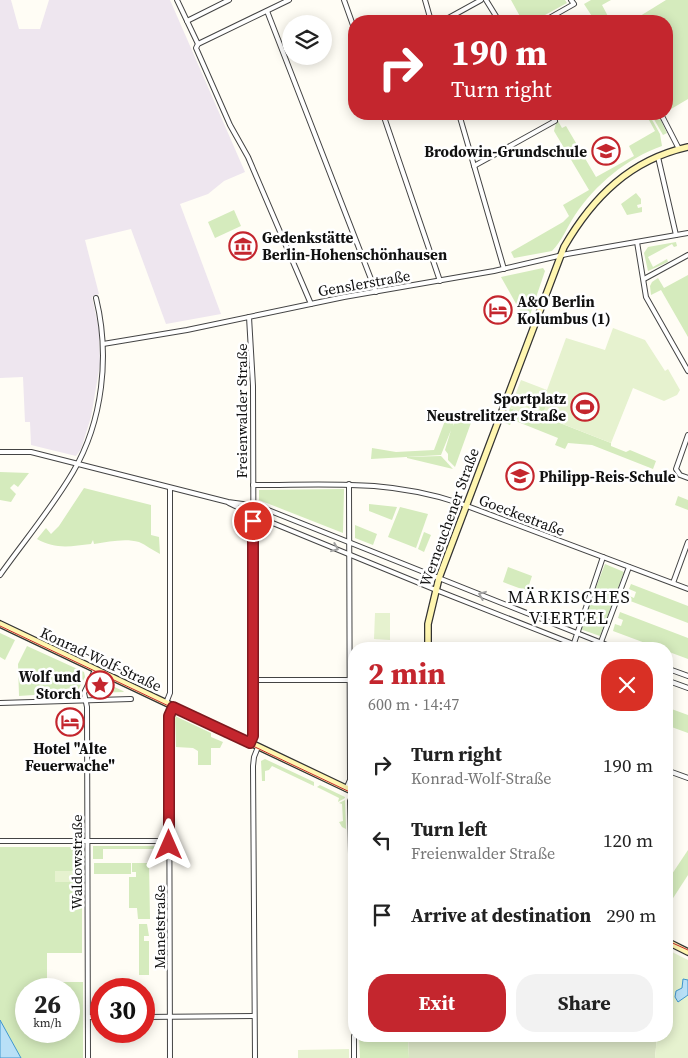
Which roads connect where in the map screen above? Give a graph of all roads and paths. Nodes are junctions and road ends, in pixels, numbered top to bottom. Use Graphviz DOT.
graph roads {
  1 [pos="177,0"];
  2 [pos="229,0"];
  3 [pos="289,0"];
  4 [pos="344,0"];
  5 [pos="424,0"];
  6 [pos="481,0"];
  7 [pos="486,0"];
  8 [pos="571,0"];
  9 [pos="283,1"];
  10 [pos="267,11"];
  11 [pos="349,15"];
  12 [pos="429,15"];
  13 [pos="454,15"];
  14 [pos="495,15"];
  15 [pos="555,15"];
  16 [pos="187,21"];
  17 [pos="197,46"];
  18 [pos="385,120"];
  19 [pos="461,120"];
  20 [pos="554,120"];
  21 [pos="664,120"];
  22 [pos="688,147"];
  23 [pos="680,149"];
  24 [pos="658,156"];
  25 [pos="474,166"];
  26 [pos="688,233"];
  27 [pos="676,235"];
  28 [pos="637,242"];
  29 [pos="688,255"];
  30 [pos="561,256"];
  31 [pos="504,269"];
  32 [pos="644,279"];
  33 [pos="440,281"];
  34 [pos="376,292"];
  35 [pos="96,298"];
  36 [pos="311,304"];
  37 [pos="249,317"];
  38 [pos="103,344"];
  39 [pos="688,371"];
  40 [pos="688,435"];
  41 [pos="0,452"];
  42 [pos="77,464"];
  43 [pos="688,478"];
  44 [pos="348,484"];
  45 [pos="253,485"];
  46 [pos="170,488"];
  47 [pos="228,502"];
  48 [pos="253,504"];
  49 [pos="465,506"];
  50 [pos="253,515"];
  51 [pos="349,542"];
  52 [pos="688,542"];
  53 [pos="348,554"];
  54 [pos="603,557"];
  55 [pos="629,567"];
  56 [pos="0,575"];
  57 [pos="439,578"];
  58 [pos="673,583"];
  59 [pos="688,589"];
  60 [pos="436,590"];
  61 [pos="0,624"];
  62 [pos="576,633"];
  63 [pos="351,642"];
  64 [pos="428,642"];
  65 [pos="563,642"];
  66 [pos="574,642"];
  67 [pos="601,642"];
  68 [pos="95,670"];
  69 [pos="673,671"];
  70 [pos="688,676"];
  71 [pos="254,680"];
  72 [pos="348,680"];
  73 [pos="673,683"];
  74 [pos="688,688"];
  75 [pos="131,700"];
  76 [pos="86,701"];
  77 [pos="166,703"];
  78 [pos="0,704"];
  79 [pos="173,707"];
  80 [pos="250,743"];
  81 [pos="258,747"];
  82 [pos="673,773"];
  83 [pos="688,778"];
  84 [pos="348,784"];
  85 [pos="346,789"];
  86 [pos="169,840"];
  87 [pos="0,841"];
  88 [pos="87,842"];
  89 [pos="673,944"];
  90 [pos="688,952"];
  91 [pos="254,1016"];
  92 [pos="88,1017"];
  93 [pos="155,1017"];
  94 [pos="170,1017"];
  95 [pos="354,1042"];
  96 [pos="88,1058"];
  97 [pos="170,1058"];
  98 [pos="255,1058"];
  99 [pos="354,1058"];
  1 -- 16 [label="street"];
  2 -- 16 [label="street"];
  3 -- 9 [label="street"];
  4 -- 11 [label="street"];
  5 -- 12 [label="street"];
  6 -- 13 [label="street"];
  7 -- 14 [label="street"];
  8 -- 15 [label="street"];
  9 -- 10 [label="street"];
  10 -- 17 [label="street"];
  10 -- 34 [label="street"];
  16 -- 17 [label="street"];
  17 -- 36 [label="street"];
  18 -- 33 [label="street"];
  19 -- 25 [label="street"];
  20 -- 25 [label="street"];
  21 -- 23 [label="street"];
  22 -- 23 [label="street, Werneuchener Straße"];
  23 -- 24 [label="street, Werneuchener Straße"];
  24 -- 27 [label="street"];
  24 -- 30 [label="street, Werneuchener Straße"];
  25 -- 31 [label="street"];
  26 -- 27 [label="street, Genslerstraße"];
  27 -- 28 [label="street, Genslerstraße"];
  28 -- 30 [label="street, Genslerstraße"];
  28 -- 32 [label="street"];
  29 -- 32 [label="street"];
  30 -- 31 [label="street, Genslerstraße"];
  30 -- 49 [label="street, Werneuchener Straße"];
  31 -- 33 [label="street, Genslerstraße"];
  32 -- 39 [label="street"];
  33 -- 34 [label="street, Genslerstraße"];
  34 -- 36 [label="street, Genslerstraße"];
  35 -- 38 [label="street"];
  36 -- 37 [label="street, Genslerstraße"];
  37 -- 38 [label="street, Genslerstraße"];
  37 -- 45 [label="street, Freienwalder Straße"];
  38 -- 42 [label="street"];
  40 -- 43 [label="street"];
  41 -- 42 [label="street"];
  42 -- 46 [label="street"];
  42 -- 56 [label="street"];
  44 -- 45 [label="street, Goeckestraße"];
  44 -- 49 [label="street, Goeckestraße"];
  44 -- 51 [label="street"];
  45 -- 48 [label="street, Freienwalder Straße"];
  46 -- 47 [label="street"];
  46 -- 77 [label="street"];
  47 -- 48 [label="street"];
  47 -- 50 [label="street"];
  48 -- 50 [label="street, Freienwalder Straße"];
  48 -- 51 [label="street"];
  49 -- 54 [label="street, Goeckestraße"];
  49 -- 57 [label="street, Werneuchener Straße"];
  50 -- 53 [label="street, one-way"];
  50 -- 71 [label="street, Freienwalder Straße"];
  51 -- 53 [label="street"];
  51 -- 57 [label="street"];
  52 -- 58 [label="street"];
  53 -- 60 [label="street"];
  53 -- 63 [label="street"];
  54 -- 55 [label="street, Goeckestraße"];
  54 -- 62 [label="street"];
  55 -- 58 [label="street, Goeckestraße"];
  55 -- 67 [label="street"];
  57 -- 60 [label="street, Werneuchener Straße"];
  62 -- 57 [label="street, one-way"];
  58 -- 59 [label="street, Goeckestraße"];
  60 -- 64 [label="street, Werneuchener Straße"];
  60 -- 65 [label="street"];
  61 -- 68 [label="street, Konrad-Wolf-Straße"];
  62 -- 66 [label="street"];
  62 -- 67 [label="street"];
  68 -- 76 [label="street, Waldowstraße"];
  68 -- 77 [label="street, Konrad-Wolf-Straße"];
  69 -- 70 [label="street"];
  71 -- 72 [label="street"];
  71 -- 80 [label="street, Freienwalder Straße"];
  73 -- 74 [label="street"];
  75 -- 76 [label="street"];
  76 -- 78 [label="street"];
  76 -- 88 [label="street, Waldowstraße"];
  77 -- 79 [label="street, Konrad-Wolf-Straße"];
  79 -- 80 [label="street, Konrad-Wolf-Straße"];
  79 -- 86 [label="street, Manetstraße"];
  80 -- 81 [label="street, Konrad-Wolf-Straße"];
  81 -- 85 [label="street, Konrad-Wolf-Straße"];
  81 -- 91 [label="street"];
  82 -- 83 [label="street"];
  84 -- 85 [label="street"];
  86 -- 88 [label="street"];
  86 -- 94 [label="street, Manetstraße"];
  87 -- 88 [label="street"];
  88 -- 92 [label="street, Waldowstraße"];
  89 -- 90 [label="street"];
  91 -- 94 [label="street"];
  91 -- 98 [label="street"];
  92 -- 96 [label="street, Waldowstraße"];
  93 -- 94 [label="street"];
  94 -- 97 [label="street, Manetstraße"];
  95 -- 99 [label="street"];
}
